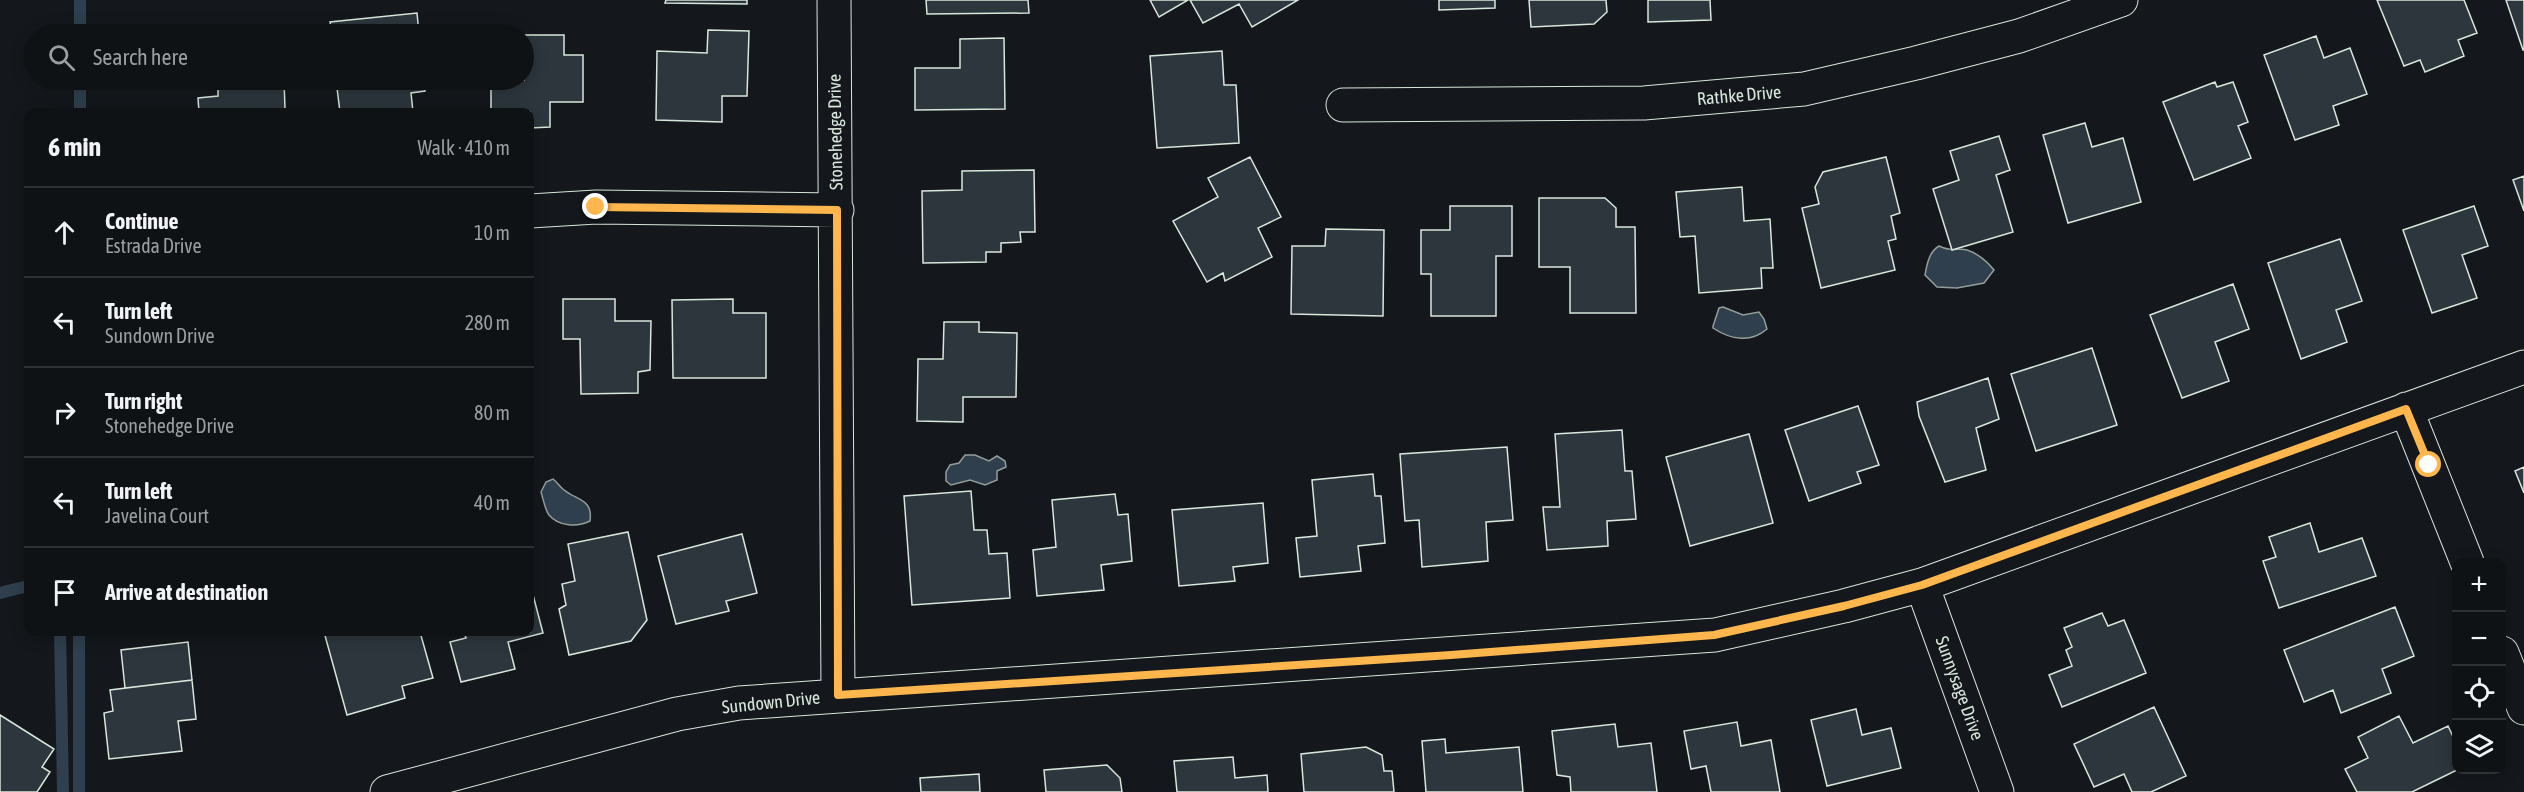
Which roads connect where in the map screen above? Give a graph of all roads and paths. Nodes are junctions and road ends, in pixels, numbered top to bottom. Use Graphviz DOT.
graph roads {
  1 [pos="834,0"];
  2 [pos="2121,0"];
  3 [pos="1343,105"];
  4 [pos="837,210"];
  5 [pos="534,211"];
  6 [pos="2524,367"];
  7 [pos="2406,409"];
  8 [pos="2465,558"];
  9 [pos="1922,585"];
  10 [pos="2506,663"];
  11 [pos="838,695"];
  12 [pos="2524,708"];
  13 [pos="387,792"];
  14 [pos="1997,792"];
  1 -- 4 [label="street, Stonehedge Drive"];
  2 -- 3 [label="street, Rathke Drive"];
  4 -- 5 [label="street"];
  4 -- 11 [label="street, Stonehedge Drive"];
  6 -- 7 [label="street, Sundown Drive"];
  7 -- 8 [label="street"];
  7 -- 9 [label="street, Sundown Drive"];
  9 -- 11 [label="street, Sundown Drive"];
  9 -- 14 [label="street, Sunnysage Drive"];
  10 -- 12 [label="street"];
  11 -- 13 [label="street, Sundown Drive"];
}
